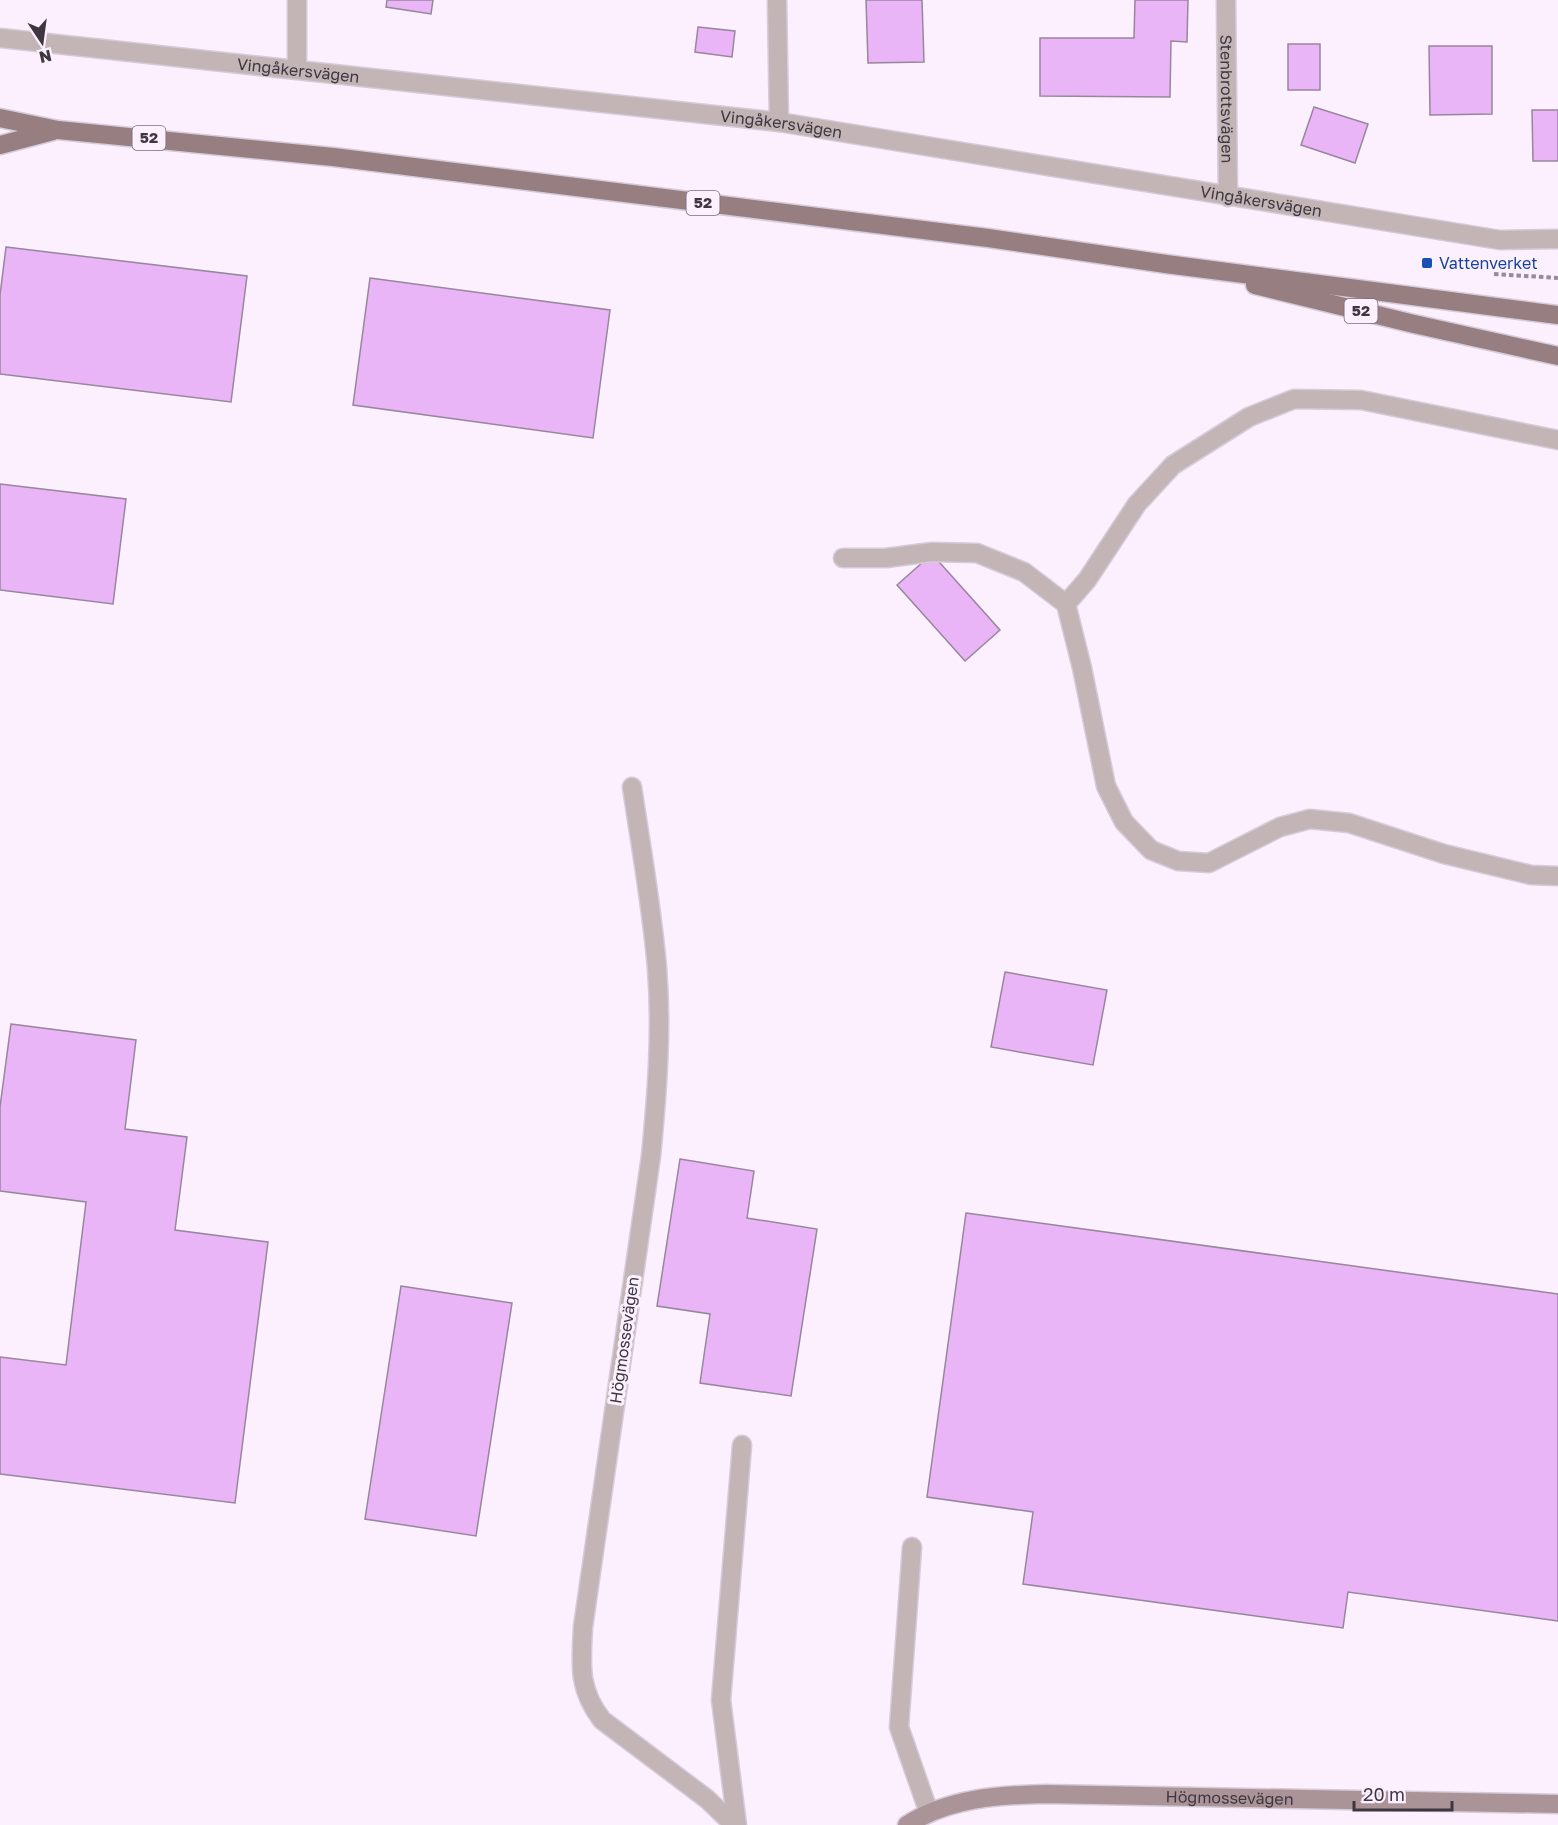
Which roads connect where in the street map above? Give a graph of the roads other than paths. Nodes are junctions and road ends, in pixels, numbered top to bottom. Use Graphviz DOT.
graph roads {
  1 [pos="297,0"];
  2 [pos="777,0"];
  3 [pos="1226,0"];
  4 [pos="0,38"];
  5 [pos="297,69"];
  6 [pos="0,118"];
  7 [pos="779,122"];
  8 [pos="58,130"];
  9 [pos="0,145"];
  10 [pos="1228,197"];
  11 [pos="1558,239"];
  12 [pos="1166,264"];
  13 [pos="1558,315"];
  14 [pos="1558,356"];
  15 [pos="1558,440"];
  16 [pos="843,558"];
  17 [pos="1066,604"];
  18 [pos="632,787"];
  19 [pos="1558,876"];
  20 [pos="742,1445"];
  21 [pos="912,1547"];
  22 [pos="1558,1804"];
  23 [pos="929,1813"];
  24 [pos="736,1825"];
  25 [pos="907,1825"];
  1 -- 5 [label="street"];
  2 -- 7 [label="street"];
  3 -- 10 [label="street, Stenbrottsvägen"];
  4 -- 5 [label="street, Vingåkersvägen"];
  5 -- 7 [label="street, Vingåkersvägen"];
  6 -- 8 [label="main road, 52"];
  7 -- 10 [label="street, Vingåkersvägen"];
  8 -- 9 [label="main road, 52"];
  8 -- 12 [label="main road, 52"];
  10 -- 11 [label="street, Vingåkersvägen"];
  12 -- 13 [label="main road, 52"];
  12 -- 14 [label="main road, 52"];
  15 -- 17 [label="street"];
  16 -- 17 [label="street"];
  17 -- 19 [label="street"];
  18 -- 24 [label="street, Högmossevägen"];
  20 -- 24 [label="street"];
  21 -- 23 [label="street"];
  22 -- 23 [label="street, Högmossevägen"];
  23 -- 25 [label="street, Högmossevägen"];
}
